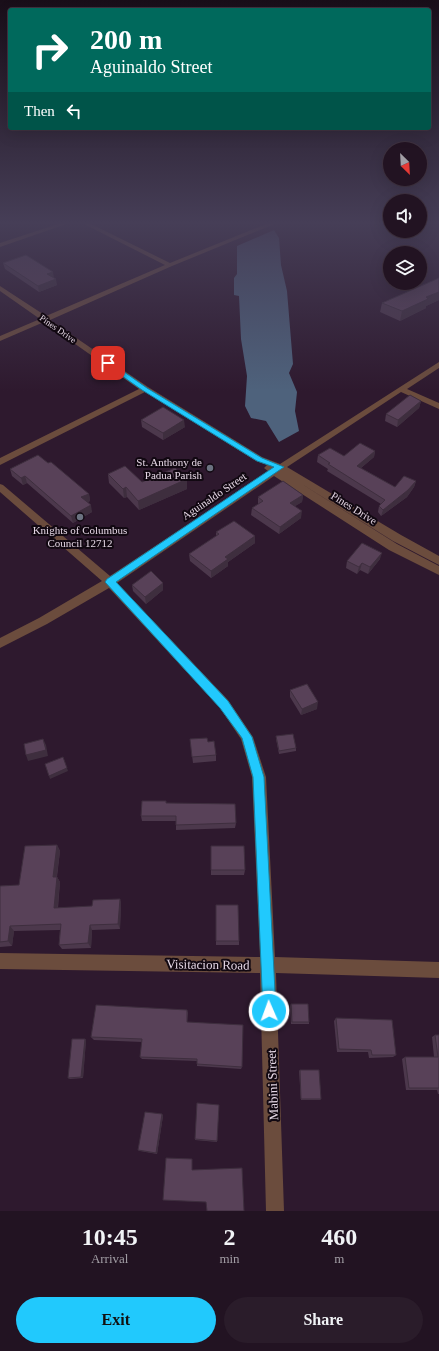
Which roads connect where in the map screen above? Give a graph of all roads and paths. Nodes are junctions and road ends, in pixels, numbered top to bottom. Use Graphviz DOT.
graph roads {
  1 [pos="139,279"];
  2 [pos="0,288"];
  3 [pos="45,320"];
  4 [pos="0,340"];
  5 [pos="439,364"];
  6 [pos="145,389"];
  7 [pos="402,389"];
  8 [pos="439,406"];
  9 [pos="0,462"];
  10 [pos="276,469"];
  11 [pos="0,487"];
  12 [pos="439,561"];
  13 [pos="439,571"];
  14 [pos="110,582"];
  15 [pos="0,643"];
  16 [pos="0,961"];
  17 [pos="268,965"];
  18 [pos="439,970"];
  19 [pos="276,1211"];
  1 -- 3 [label="street"];
  2 -- 3 [label="street, Pines Drive"];
  3 -- 4 [label="street"];
  3 -- 6 [label="street, Pines Drive"];
  5 -- 7 [label="street, Aguinaldo Street"];
  6 -- 9 [label="street"];
  6 -- 10 [label="street, Pines Drive"];
  7 -- 8 [label="street"];
  7 -- 10 [label="street, Aguinaldo Street"];
  10 -- 12 [label="street, Pines Drive"];
  10 -- 13 [label="street, Pines Drive"];
  10 -- 14 [label="street, Aguinaldo Street"];
  11 -- 14 [label="street, Mabini Street"];
  14 -- 15 [label="street, Aguinaldo Street"];
  14 -- 17 [label="street, Mabini Street"];
  16 -- 17 [label="street, Visitacion Road"];
  17 -- 18 [label="street, Visitacion Road"];
  17 -- 19 [label="street, Mabini Street"];
}
